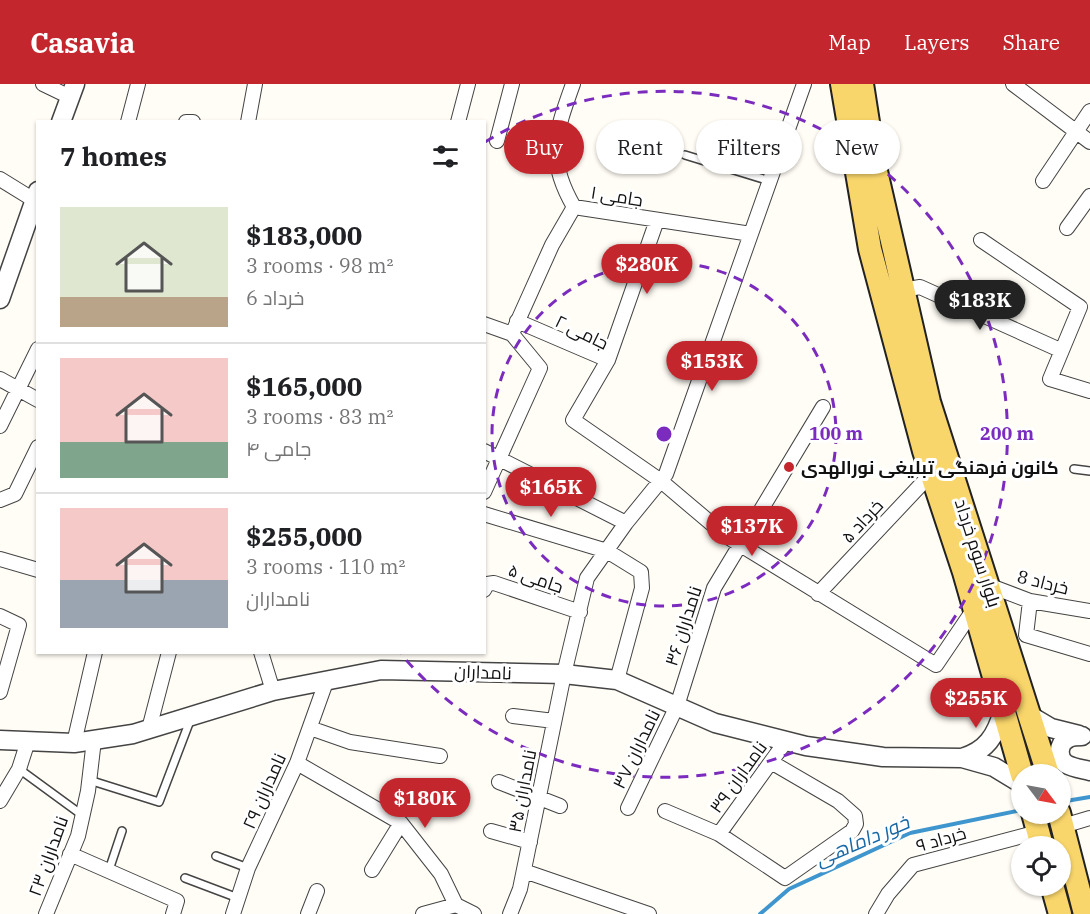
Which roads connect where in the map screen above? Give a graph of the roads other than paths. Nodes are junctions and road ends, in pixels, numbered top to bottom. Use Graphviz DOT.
graph roads {
  1 [pos="43,84"];
  2 [pos="138,84"];
  3 [pos="255,84"];
  4 [pos="468,84"];
  5 [pos="512,84"];
  6 [pos="573,84"];
  7 [pos="804,84"];
  8 [pos="842,84"];
  9 [pos="862,84"];
  10 [pos="1013,84"];
  11 [pos="72,91"];
  12 [pos="1090,111"];
  13 [pos="62,120"];
  14 [pos="129,120"];
  15 [pos="248,120"];
  16 [pos="459,120"];
  17 [pos="1078,131"];
  18 [pos="497,141"];
  19 [pos="1090,142"];
  20 [pos="685,155"];
  21 [pos="0,179"];
  22 [pos="770,181"];
  23 [pos="1043,181"];
  24 [pos="36,195"];
  25 [pos="1090,196"];
  26 [pos="574,207"];
  27 [pos="33,220"];
  28 [pos="657,220"];
  29 [pos="1067,228"];
  30 [pos="751,234"];
  31 [pos="981,240"];
  32 [pos="4,271"];
  33 [pos="903,290"];
  34 [pos="0,299"];
  35 [pos="1085,310"];
  36 [pos="486,324"];
  37 [pos="514,328"];
  38 [pos="1060,350"];
  39 [pos="36,353"];
  40 [pos="608,360"];
  41 [pos="0,379"];
  42 [pos="17,388"];
  43 [pos="1090,391"];
  44 [pos="36,399"];
  45 [pos="823,406"];
  46 [pos="0,426"];
  47 [pos="36,451"];
  48 [pos="486,452"];
  49 [pos="500,456"];
  50 [pos="1074,469"];
  51 [pos="1090,471"];
  52 [pos="931,474"];
  53 [pos="661,481"];
  54 [pos="486,488"];
  55 [pos="0,500"];
  56 [pos="486,515"];
  57 [pos="626,523"];
  58 [pos="961,529"];
  59 [pos="740,545"];
  60 [pos="607,551"];
  61 [pos="0,559"];
  62 [pos="36,569"];
  63 [pos="988,585"];
  64 [pos="486,587"];
  65 [pos="819,594"];
  66 [pos="1030,601"];
  67 [pos="974,609"];
  68 [pos="1090,611"];
  69 [pos="580,612"];
  70 [pos="0,616"];
  71 [pos="94,654"];
  72 [pos="168,654"];
  73 [pos="262,654"];
  74 [pos="1090,654"];
  75 [pos="564,674"];
  76 [pos="617,681"];
  77 [pos="326,682"];
  78 [pos="273,691"];
  79 [pos="0,692"];
  80 [pos="677,706"];
  81 [pos="1003,711"];
  82 [pos="192,715"];
  83 [pos="1029,715"];
  84 [pos="513,716"];
  85 [pos="554,721"];
  86 [pos="310,728"];
  87 [pos="149,729"];
  88 [pos="1086,737"];
  89 [pos="0,740"];
  90 [pos="94,740"];
  91 [pos="28,741"];
  92 [pos="786,741"];
  93 [pos="74,743"];
  94 [pos="440,756"];
  95 [pos="962,758"];
  96 [pos="771,762"];
  97 [pos="297,763"];
  98 [pos="1019,764"];
  99 [pos="1045,764"];
  100 [pos="19,769"];
  101 [pos="1090,771"];
  102 [pos="1071,772"];
  103 [pos="1011,777"];
  104 [pos="89,780"];
  105 [pos="499,782"];
  106 [pos="539,797"];
  107 [pos="0,801"];
  108 [pos="560,806"];
  109 [pos="628,808"];
  110 [pos="665,811"];
  111 [pos="82,815"];
  112 [pos="1090,818"];
  113 [pos="1071,819"];
  114 [pos="401,823"];
  115 [pos="1061,824"];
  116 [pos="1037,829"];
  117 [pos="122,831"];
  118 [pos="491,831"];
  119 [pos="719,834"];
  120 [pos="530,842"];
  121 [pos="70,854"];
  122 [pos="216,856"];
  123 [pos="248,868"];
  124 [pos="109,870"];
  125 [pos="372,870"];
  126 [pos="524,871"];
  127 [pos="185,878"];
  128 [pos="317,891"];
  129 [pos="1055,896"];
  130 [pos="238,898"];
  131 [pos="456,905"];
  132 [pos="175,907"];
  133 [pos="46,914"];
  134 [pos="233,914"];
  135 [pos="308,914"];
  136 [pos="423,914"];
  137 [pos="474,914"];
  138 [pos="510,914"];
  139 [pos="649,914"];
  140 [pos="876,914"];
  141 [pos="1060,914"];
  142 [pos="1085,914"];
  1 -- 11 [label="street"];
  2 -- 14 [label="street"];
  3 -- 15 [label="street"];
  4 -- 16 [label="street"];
  5 -- 18 [label="street"];
  6 -- 26 [label="street"];
  7 -- 22 [label="street, نامداران ۳۵"];
  8 -- 52 [label="main road, بلوار سوم خرداد"];
  9 -- 33 [label="main road, بلوار سوم خرداد"];
  10 -- 17 [label="street"];
  11 -- 13 [label="street"];
  12 -- 17 [label="street"];
  17 -- 19 [label="street"];
  17 -- 23 [label="street"];
  20 -- 22 [label="lane"];
  21 -- 24 [label="street"];
  22 -- 30 [label="street, نامداران ۳۵"];
  24 -- 27 [label="street"];
  25 -- 29 [label="street"];
  26 -- 28 [label="street, جامی ۱"];
  26 -- 37 [label="street, جامی ۱"];
  27 -- 32 [label="street"];
  28 -- 30 [label="street, جامی ۱"];
  28 -- 40 [label="street"];
  30 -- 53 [label="street, نامداران ۳۵"];
  31 -- 35 [label="street"];
  32 -- 34 [label="street"];
  33 -- 38 [label="street"];
  33 -- 58 [label="main road, بلوار سوم خرداد"];
  35 -- 38 [label="street"];
  36 -- 37 [label="street"];
  37 -- 40 [label="street, جامی ۲"];
  37 -- 49 [label="street"];
  38 -- 43 [label="street"];
  39 -- 42 [label="street"];
  40 -- 53 [label="street, جامی ۲"];
  41 -- 42 [label="street"];
  42 -- 44 [label="street"];
  42 -- 46 [label="street"];
  45 -- 59 [label="street, نامداران ۳۶"];
  47 -- 55 [label="street"];
  48 -- 49 [label="street"];
  49 -- 54 [label="street"];
  49 -- 57 [label="street"];
  50 -- 51 [label="lane"];
  52 -- 58 [label="main road, بلوار سوم خرداد"];
  52 -- 65 [label="street, خرداد ۵"];
  53 -- 57 [label="street, نامداران ۳۵"];
  53 -- 59 [label="street"];
  56 -- 60 [label="street"];
  57 -- 60 [label="street, نامداران ۳۵"];
  58 -- 63 [label="main road, بلوار سوم خرداد"];
  58 -- 67 [label="main road, بلوار سوم خرداد"];
  59 -- 65 [label="street"];
  59 -- 80 [label="street, نامداران ۳۶"];
  60 -- 69 [label="street, نامداران ۳۵"];
  60 -- 76 [label="street"];
  61 -- 62 [label="street"];
  63 -- 66 [label="street, خرداد 8"];
  63 -- 83 [label="main road, بلوار سوم خرداد"];
  64 -- 69 [label="street, جامی ۵"];
  65 -- 67 [label="street"];
  66 -- 68 [label="street, خرداد 8"];
  66 -- 74 [label="street"];
  67 -- 81 [label="main road, بلوار سوم خرداد"];
  69 -- 75 [label="street, نامداران ۳۵"];
  70 -- 79 [label="street"];
  71 -- 93 [label="street"];
  72 -- 87 [label="street"];
  73 -- 78 [label="street"];
  75 -- 76 [label="street, نامداران"];
  75 -- 77 [label="street, نامداران"];
  75 -- 85 [label="street, نامداران ۳۵"];
  76 -- 80 [label="street, نامداران"];
  77 -- 78 [label="street, نامداران"];
  77 -- 86 [label="street, نامداران ۲۹"];
  78 -- 82 [label="street, نامداران"];
  80 -- 92 [label="street, نامداران"];
  80 -- 109 [label="street, نامداران ۳۷"];
  81 -- 95 [label="street, نامداران"];
  81 -- 98 [label="main road, بلوار سوم خرداد"];
  82 -- 87 [label="street, نامداران"];
  82 -- 104 [label="lane"];
  83 -- 88 [label="street"];
  83 -- 99 [label="main road, بلوار سوم خرداد"];
  84 -- 85 [label="street"];
  85 -- 106 [label="street, نامداران ۳۵"];
  86 -- 94 [label="street"];
  86 -- 97 [label="street, نامداران ۲۹"];
  87 -- 90 [label="street, نامداران"];
  88 -- 101 [label="street"];
  89 -- 91 [label="street, نامداران"];
  90 -- 93 [label="street, نامداران"];
  90 -- 104 [label="street, نامداران ۲۳"];
  91 -- 93 [label="street, نامداران"];
  91 -- 100 [label="street"];
  92 -- 95 [label="street, نامداران"];
  92 -- 96 [label="street, نامداران ۳۹"];
  95 -- 103 [label="street, نامداران"];
  96 -- 119 [label="street, نامداران ۳۹"];
  96 -- 119 [label="street"];
  97 -- 114 [label="street"];
  97 -- 123 [label="street, نامداران ۲۹"];
  100 -- 107 [label="street"];
  100 -- 111 [label="lane"];
  101 -- 102 [label="street"];
  104 -- 111 [label="street, نامداران ۲۳"];
  105 -- 106 [label="street"];
  106 -- 108 [label="street"];
  106 -- 120 [label="street, نامداران ۳۵"];
  110 -- 119 [label="street"];
  111 -- 121 [label="street, نامداران ۲۳"];
  112 -- 113 [label="street"];
  114 -- 125 [label="street"];
  114 -- 131 [label="street"];
  115 -- 142 [label="main road"];
  116 -- 140 [label="street, خرداد ۹"];
  117 -- 124 [label="lane"];
  118 -- 120 [label="street"];
  120 -- 126 [label="street, نامداران ۳۵"];
  121 -- 124 [label="street"];
  121 -- 133 [label="street, نامداران ۲۳"];
  122 -- 123 [label="lane"];
  123 -- 130 [label="street, نامداران ۲۹"];
  124 -- 132 [label="street"];
  126 -- 138 [label="street, نامداران ۳۵"];
  126 -- 139 [label="street"];
  127 -- 130 [label="lane"];
  128 -- 135 [label="street"];
  129 -- 141 [label="main road"];
  130 -- 134 [label="street, نامداران ۲۹"];
  131 -- 136 [label="street"];
  131 -- 137 [label="street"];
}
